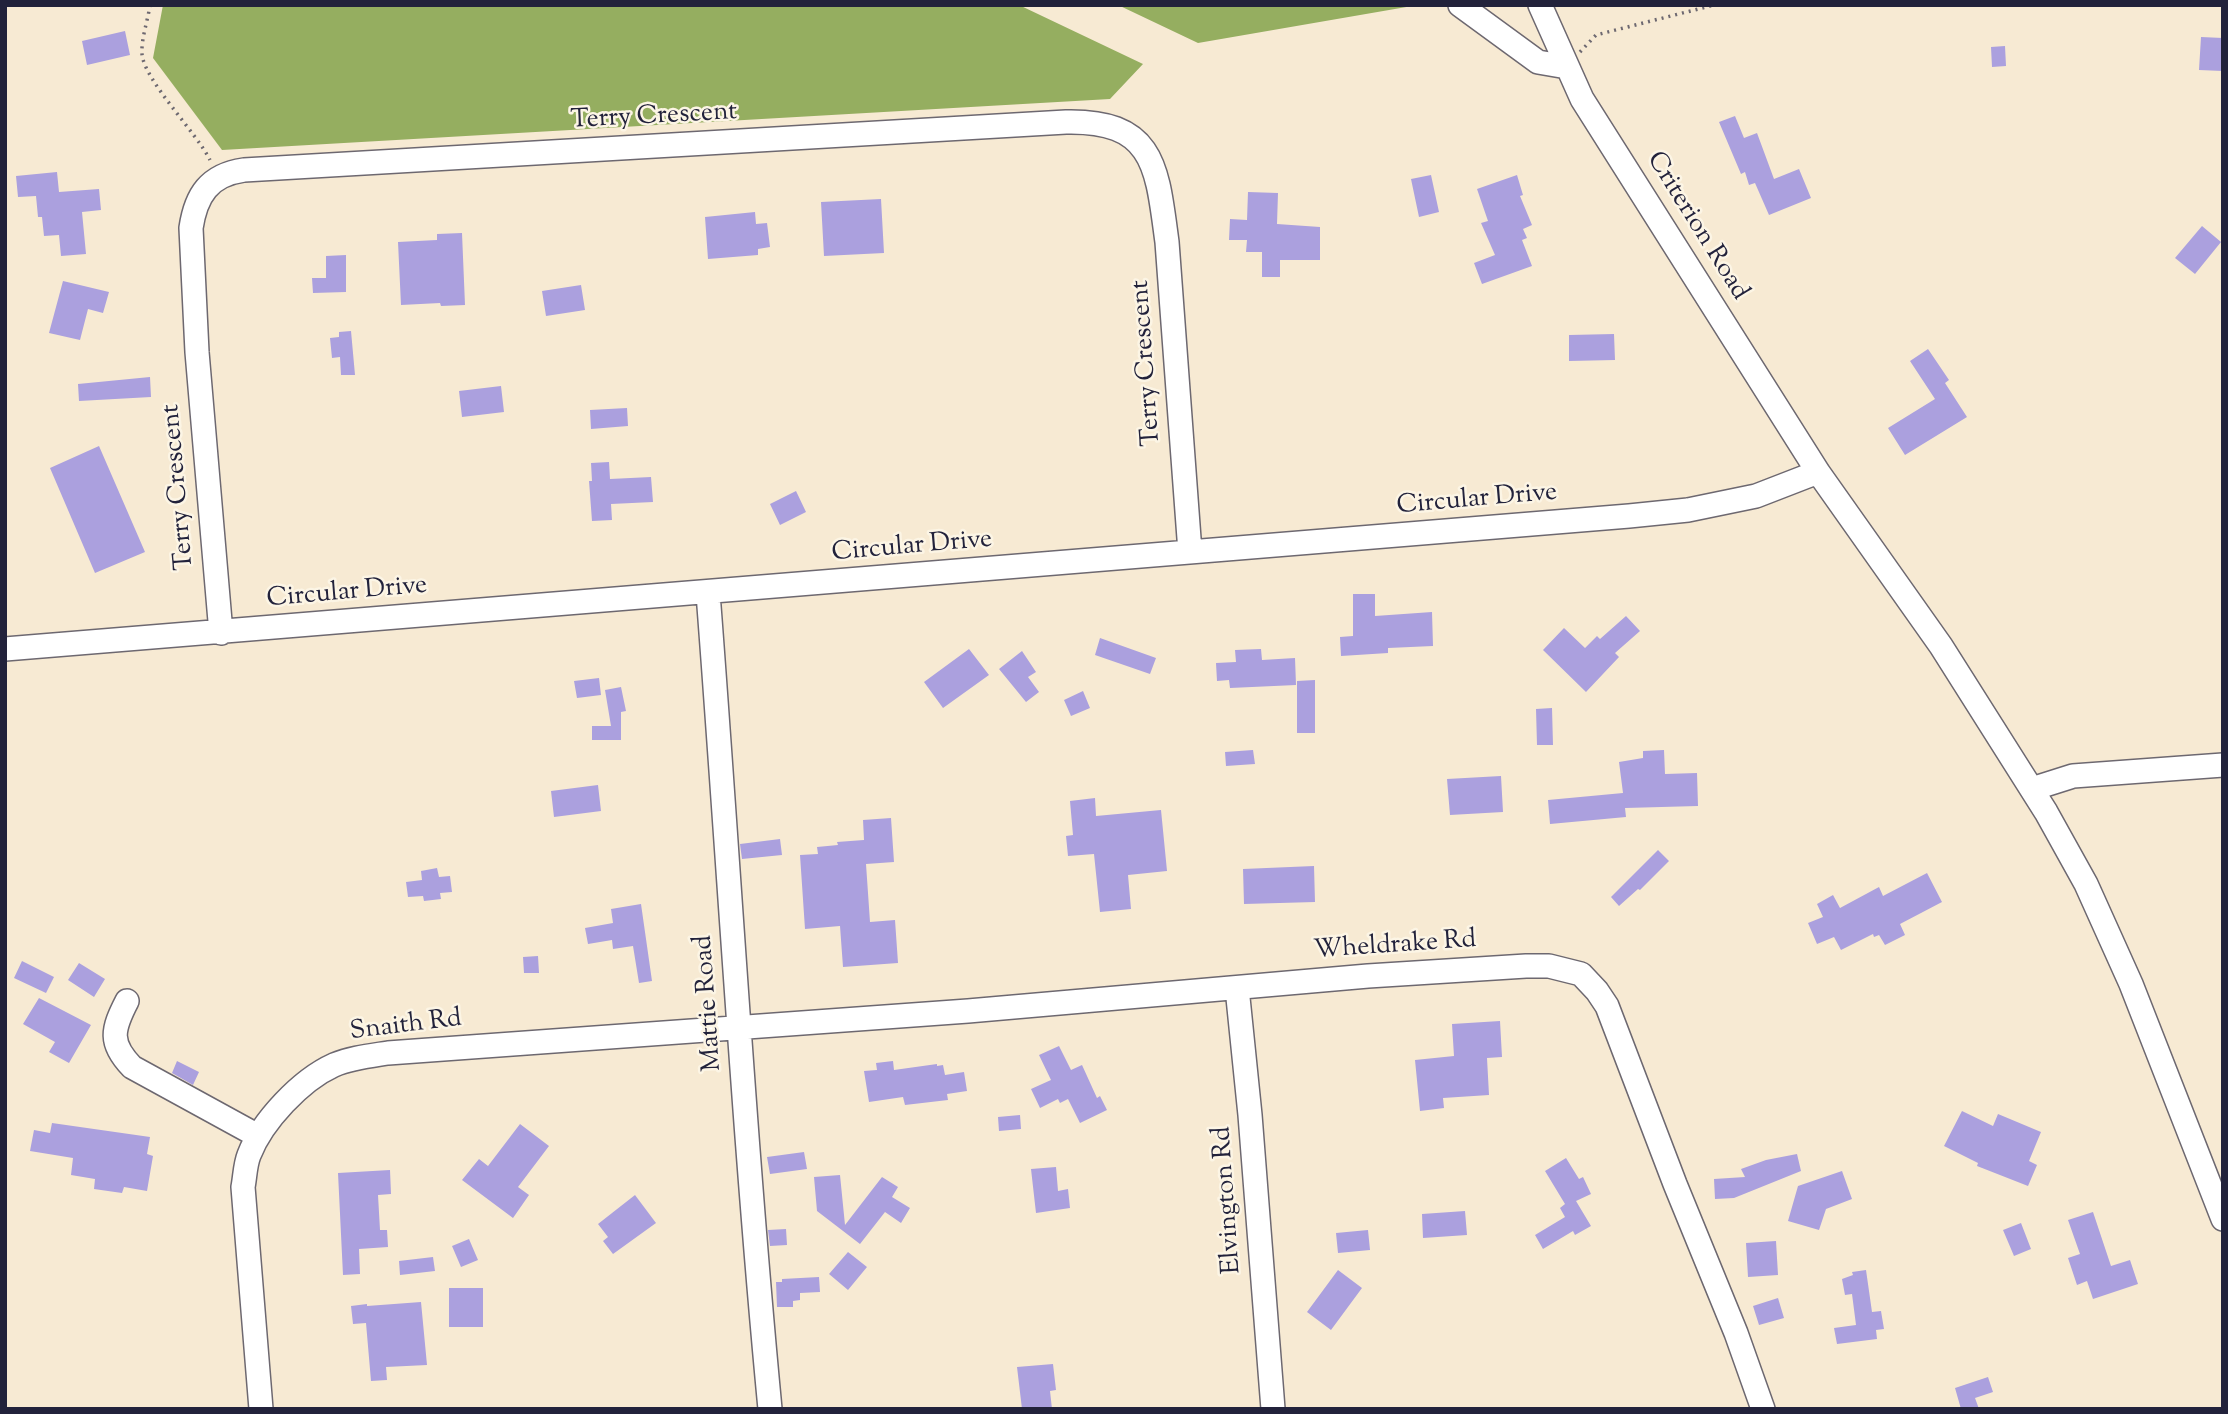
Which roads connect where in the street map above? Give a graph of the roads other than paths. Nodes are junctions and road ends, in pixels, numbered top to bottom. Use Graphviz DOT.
graph roads {
  1 [pos="1460,5"];
  2 [pos="1540,5"];
  3 [pos="1567,66"];
  4 [pos="1818,472"];
  5 [pos="1190,552"];
  6 [pos="708,593"];
  7 [pos="221,633"];
  8 [pos="5,649"];
  9 [pos="2223,765"];
  10 [pos="2032,789"];
  11 [pos="1237,988"];
  12 [pos="127,1001"];
  13 [pos="740,1027"];
  14 [pos="258,1136"];
  15 [pos="2223,1219"];
  16 [pos="261,1409"];
  17 [pos="770,1409"];
  18 [pos="1273,1409"];
  19 [pos="1763,1409"];
  1 -- 3 [label="street"];
  2 -- 3 [label="street, Criterion Road"];
  3 -- 4 [label="street, Criterion Road"];
  4 -- 5 [label="street, Circular Drive"];
  4 -- 10 [label="street, Criterion Road"];
  5 -- 6 [label="street, Circular Drive"];
  5 -- 7 [label="street, Terry Crescent"];
  6 -- 7 [label="street, Circular Drive"];
  6 -- 13 [label="street, Mattie Road"];
  7 -- 8 [label="street, Circular Drive"];
  9 -- 10 [label="street"];
  10 -- 15 [label="street, Criterion Road"];
  11 -- 13 [label="street, Wheldrake Rd"];
  11 -- 18 [label="street, Elvington Rd"];
  11 -- 19 [label="street, Wheldrake Rd"];
  12 -- 14 [label="street"];
  13 -- 14 [label="street, Snaith Rd"];
  13 -- 17 [label="street, Mattie Road"];
  14 -- 16 [label="street, Snaith Rd"];
}
